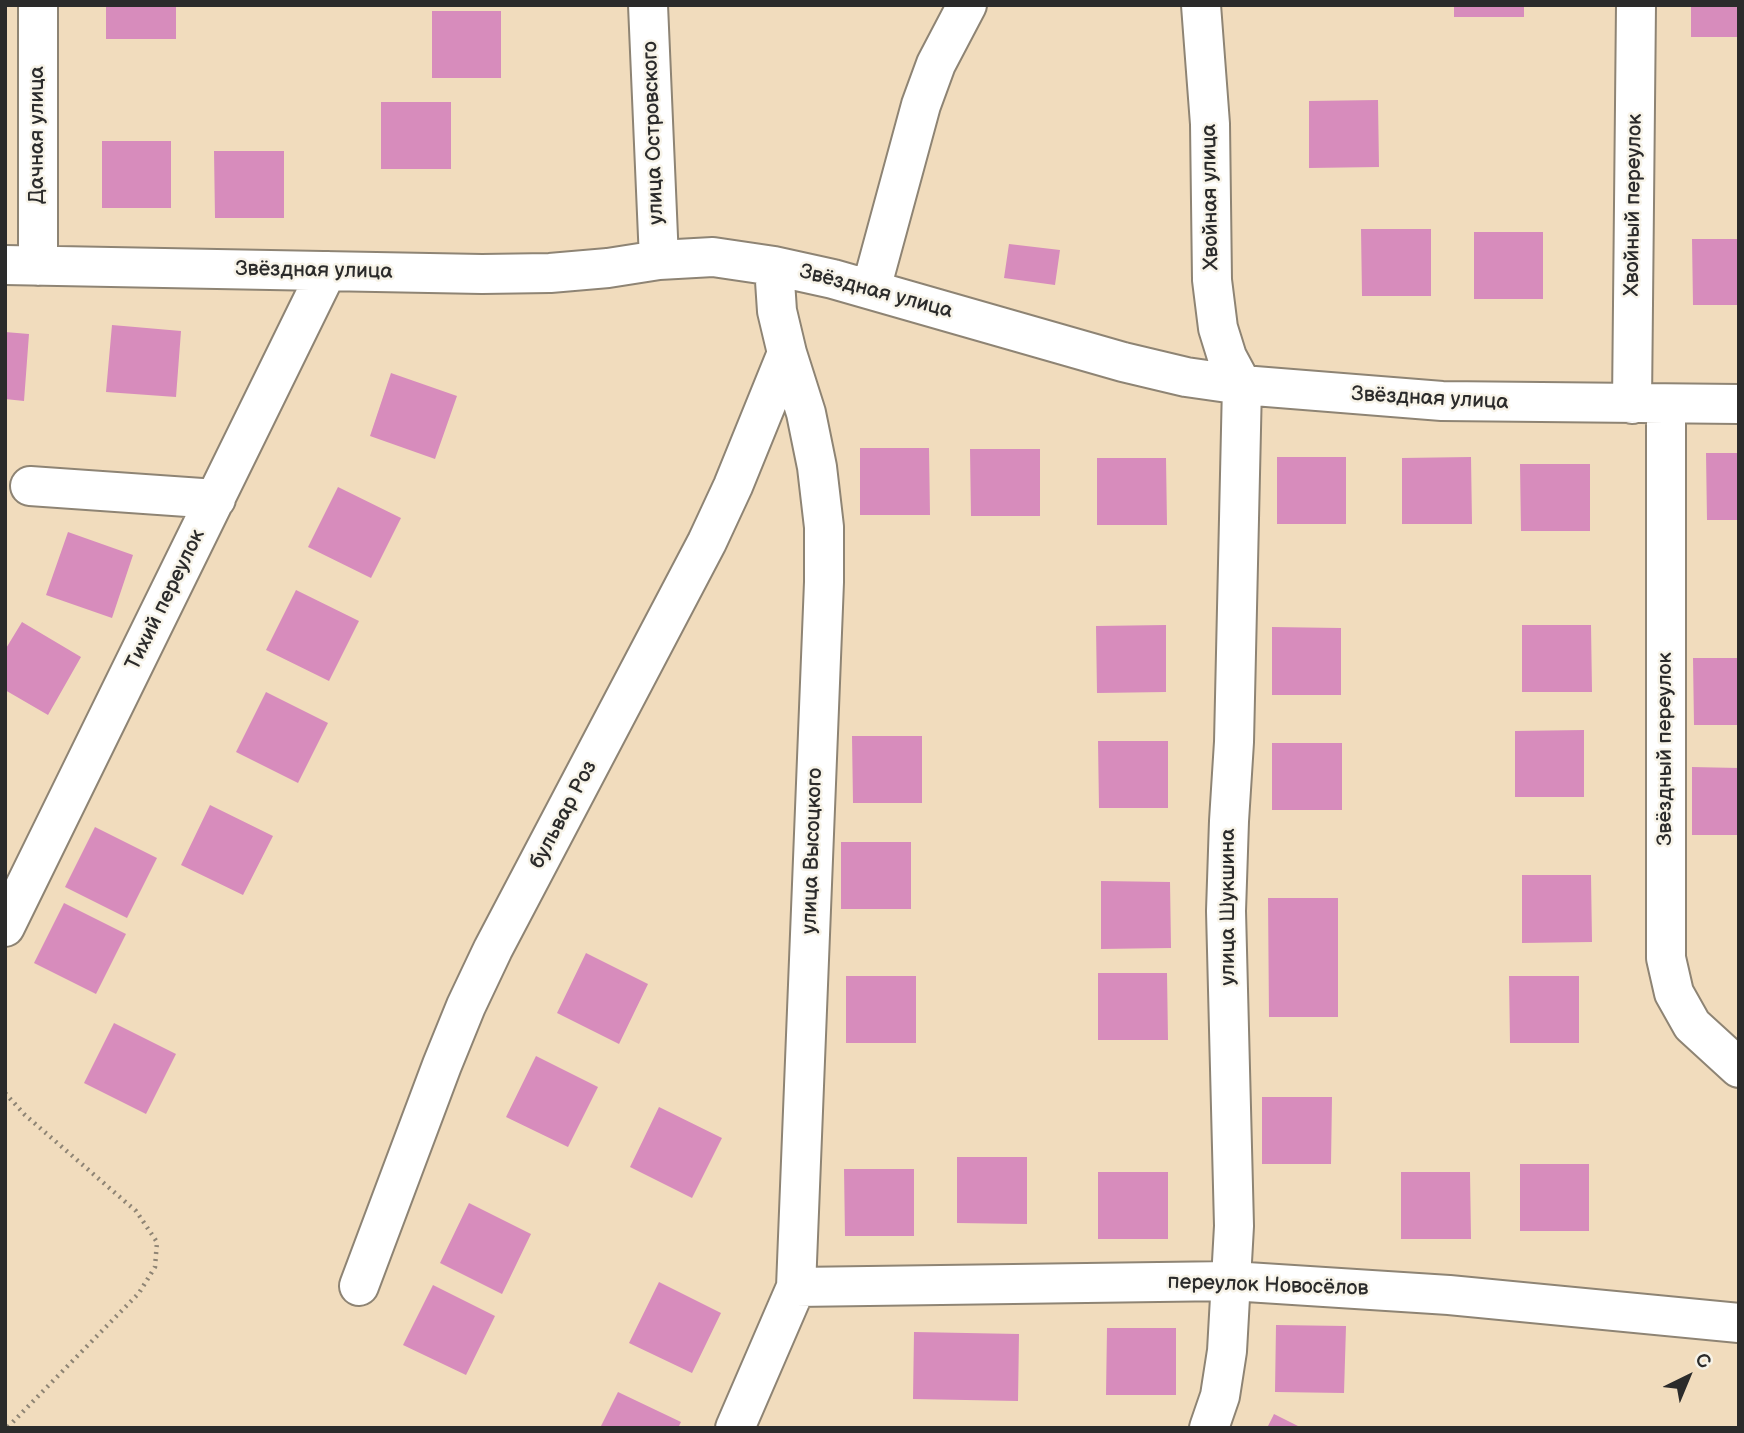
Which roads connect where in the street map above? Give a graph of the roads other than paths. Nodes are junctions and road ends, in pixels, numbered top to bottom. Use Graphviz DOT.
graph roads {
  1 [pos="38,5"];
  2 [pos="648,5"];
  3 [pos="967,5"];
  4 [pos="1201,5"];
  5 [pos="1636,5"];
  6 [pos="659,260"];
  7 [pos="22,265"];
  8 [pos="774,266"];
  9 [pos="327,271"];
  10 [pos="871,289"];
  11 [pos="788,353"];
  12 [pos="1242,385"];
  13 [pos="1649,404"];
  14 [pos="1739,404"];
  15 [pos="30,486"];
  16 [pos="216,499"];
  17 [pos="5,928"];
  18 [pos="1739,1068"];
  19 [pos="1231,1281"];
  20 [pos="359,1286"];
  21 [pos="796,1287"];
  22 [pos="1739,1323"];
  23 [pos="735,1428"];
  24 [pos="1209,1428"];
  1 -- 7 [label="street, Дачная улица"];
  2 -- 6 [label="street, улица Островского"];
  3 -- 10 [label="street"];
  4 -- 12 [label="street, Хвойная улица"];
  5 -- 13 [label="street, Хвойный переулок"];
  6 -- 8 [label="street, Звёздная улица"];
  6 -- 9 [label="street, Звёздная улица"];
  7 -- 9 [label="street, Звёздная улица"];
  8 -- 10 [label="street, Звёздная улица"];
  8 -- 11 [label="street, улица Высоцкого"];
  9 -- 16 [label="street, Тихий переулок"];
  10 -- 12 [label="street, Звёздная улица"];
  11 -- 20 [label="street, бульвар Роз"];
  11 -- 21 [label="street, улица Высоцкого"];
  12 -- 13 [label="street, Звёздная улица"];
  12 -- 19 [label="street, улица Шукшина"];
  13 -- 14 [label="street, Звёздная улица"];
  13 -- 18 [label="street, Звёздный переулок"];
  15 -- 16 [label="street"];
  16 -- 17 [label="street, Тихий переулок"];
  19 -- 21 [label="street, переулок Новосёлов"];
  19 -- 22 [label="street, переулок Новосёлов"];
  19 -- 24 [label="street, улица Шукшина"];
  21 -- 23 [label="street, улица Высоцкого"];
}
